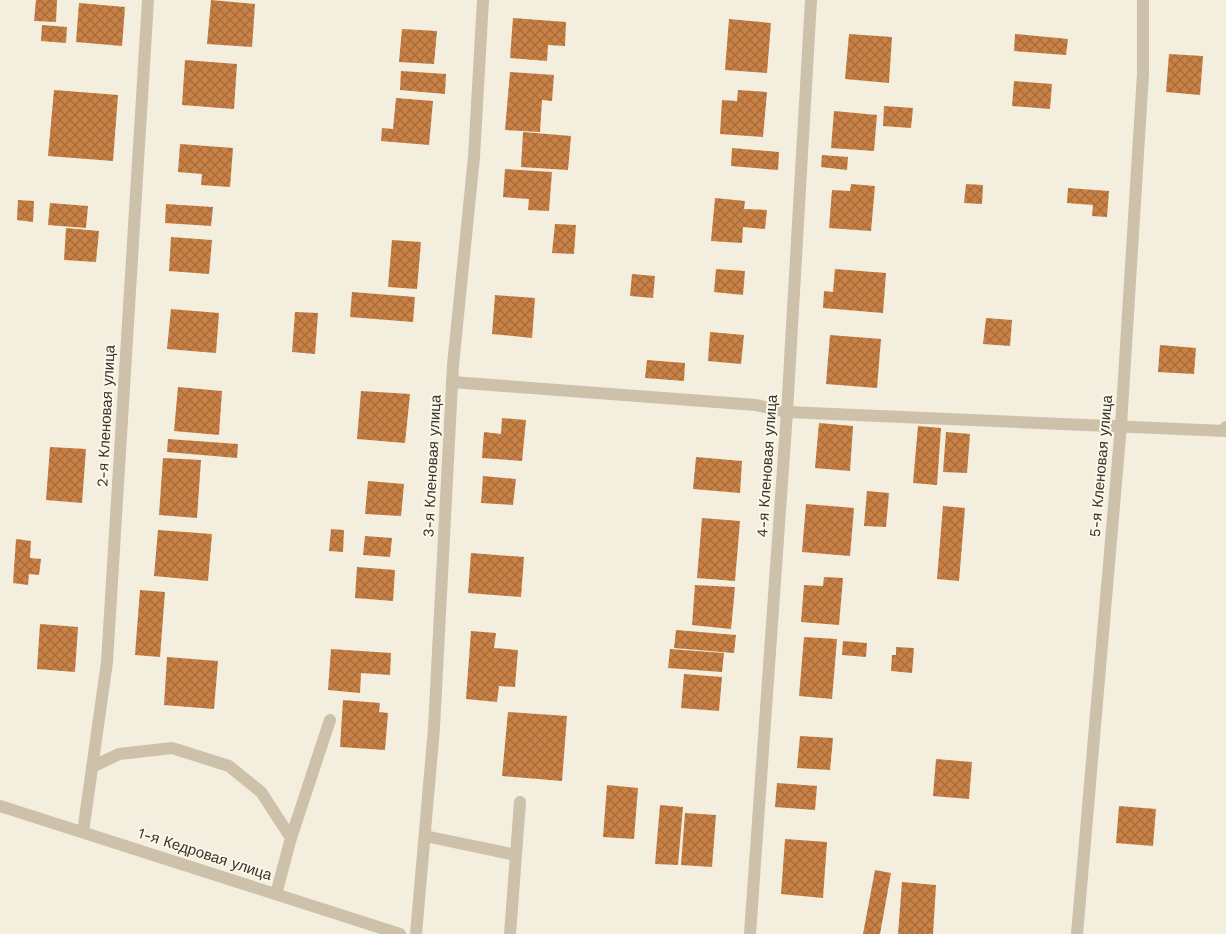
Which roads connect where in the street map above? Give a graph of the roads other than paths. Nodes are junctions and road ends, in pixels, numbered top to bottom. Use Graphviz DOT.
graph roads {
  1 [pos="148,0"];
  2 [pos="483,0"];
  3 [pos="811,0"];
  4 [pos="1142,0"];
  5 [pos="452,382"];
  6 [pos="787,412"];
  7 [pos="1121,425"];
  8 [pos="1226,427"];
  9 [pos="330,720"];
  10 [pos="92,767"];
  11 [pos="520,802"];
  12 [pos="0,806"];
  13 [pos="83,832"];
  14 [pos="425,836"];
  15 [pos="291,838"];
  16 [pos="516,855"];
  17 [pos="276,894"];
  18 [pos="400,934"];
  19 [pos="416,934"];
  20 [pos="510,934"];
  21 [pos="750,934"];
  22 [pos="1077,934"];
  1 -- 10 [label="street, 2-я Кленовая улица"];
  2 -- 5 [label="street, 3-я Кленовая улица"];
  3 -- 6 [label="street, 4-я Кленовая улица"];
  4 -- 7 [label="street, 5-я Кленовая улица"];
  5 -- 6 [label="street"];
  5 -- 14 [label="street, 3-я Кленовая улица"];
  6 -- 7 [label="street"];
  6 -- 21 [label="street, 4-я Кленовая улица"];
  7 -- 8 [label="street"];
  7 -- 22 [label="street, 5-я Кленовая улица"];
  9 -- 15 [label="street"];
  10 -- 13 [label="street, 2-я Кленовая улица"];
  10 -- 15 [label="street"];
  11 -- 16 [label="street"];
  12 -- 13 [label="street, 1-я Кедровая улица"];
  13 -- 17 [label="street, 1-я Кедровая улица"];
  14 -- 16 [label="street"];
  14 -- 19 [label="street, 3-я Кленовая улица"];
  15 -- 17 [label="street"];
  16 -- 20 [label="street"];
  17 -- 18 [label="street, 1-я Кедровая улица"];
}
